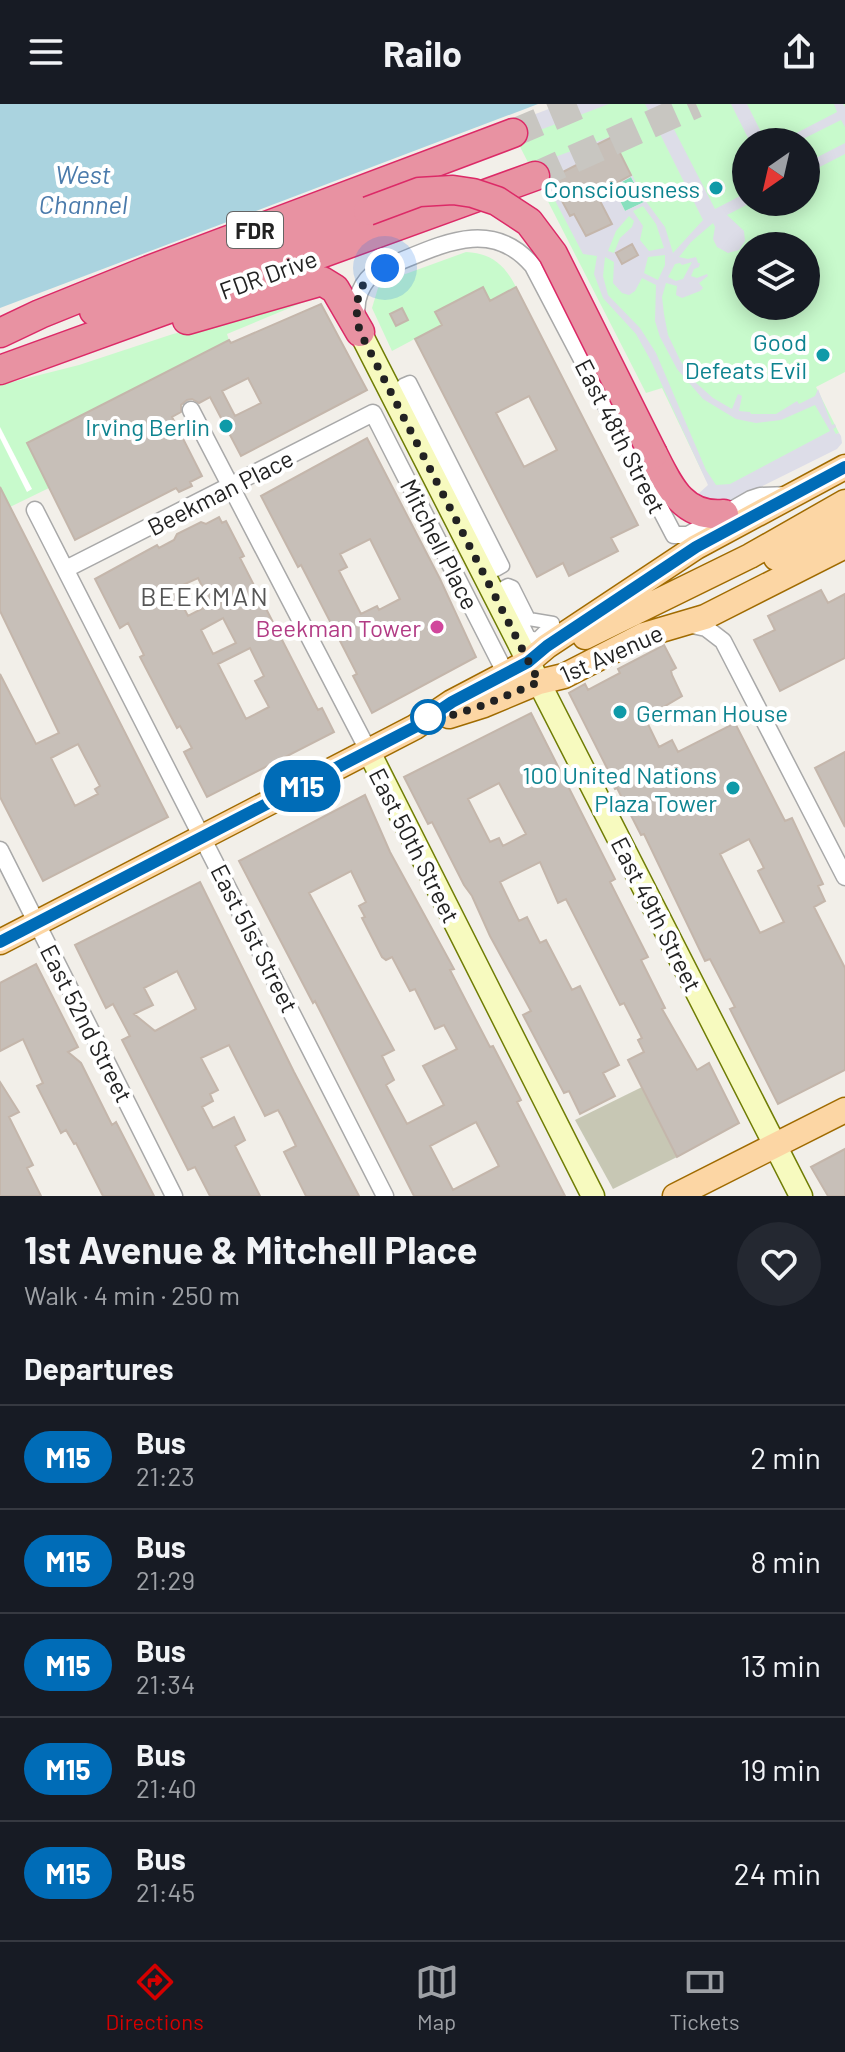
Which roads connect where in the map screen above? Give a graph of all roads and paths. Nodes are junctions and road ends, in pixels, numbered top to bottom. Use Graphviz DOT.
graph roads {
  1 [pos="513,133"];
  2 [pos="535,176"];
  3 [pos="360,332"];
  4 [pos="0,335"];
  5 [pos="73,343"];
  6 [pos="0,370"];
  7 [pos="191,410"];
  8 [pos="373,413"];
  9 [pos="845,467"];
  10 [pos="231,487"];
  11 [pos="790,495"];
  12 [pos="845,502"];
  13 [pos="35,510"];
  14 [pos="724,514"];
  15 [pos="845,524"];
  16 [pos="845,546"];
  17 [pos="66,569"];
  18 [pos="496,570"];
  19 [pos="685,624"];
  20 [pos="535,661"];
  21 [pos="506,674"];
  22 [pos="415,727"];
  23 [pos="368,750"];
  24 [pos="204,838"];
  25 [pos="0,850"];
  26 [pos="845,877"];
  27 [pos="37,922"];
  28 [pos="0,942"];
  29 [pos="845,1110"];
  30 [pos="775,1146"];
  31 [pos="174,1196"];
  32 [pos="385,1196"];
  33 [pos="593,1196"];
  34 [pos="675,1196"];
  35 [pos="801,1196"];
  1 -- 4 [label="highway, FDR Drive / FDR"];
  2 -- 5 [label="highway, FDR Drive / FDR"];
  3 -- 5 [label="highway"];
  3 -- 14 [label="street, East 48th Street"];
  3 -- 20 [label="main road, East 49th Street"];
  4 -- 14 [label="highway, bridge"];
  5 -- 6 [label="highway, FDR Drive / FDR"];
  7 -- 10 [label="street, East 50th Street"];
  8 -- 10 [label="street, Beekman Place"];
  8 -- 21 [label="street, Mitchell Place"];
  9 -- 11 [label="main road, 1st Avenue"];
  10 -- 17 [label="street, Beekman Place"];
  10 -- 23 [label="street, East 50th Street"];
  11 -- 14 [label="street, East 48th Street"];
  11 -- 20 [label="main road, 1st Avenue"];
  12 -- 20 [label="main road"];
  13 -- 17 [label="street, East 51st Street"];
  15 -- 20 [label="main road"];
  16 -- 19 [label="main road, 1st Avenue"];
  17 -- 24 [label="street, East 51st Street"];
  18 -- 18 [label="street"];
  19 -- 20 [label="main road, 1st Avenue"];
  19 -- 26 [label="street"];
  20 -- 20 [label="street"];
  20 -- 21 [label="main road, 1st Avenue"];
  20 -- 22 [label="main road, 1st Avenue"];
  20 -- 30 [label="main road, East 49th Street"];
  21 -- 22 [label="main road, 1st Avenue"];
  22 -- 23 [label="main road, 1st Avenue"];
  23 -- 24 [label="main road, 1st Avenue"];
  23 -- 33 [label="main road, East 50th Street"];
  24 -- 27 [label="main road, 1st Avenue"];
  24 -- 32 [label="street, East 51st Street"];
  25 -- 27 [label="street, East 52nd Street"];
  27 -- 28 [label="main road, 1st Avenue"];
  27 -- 31 [label="street, East 52nd Street"];
  29 -- 30 [label="main road"];
  30 -- 34 [label="main road"];
  30 -- 35 [label="main road, East 49th Street"];
}
